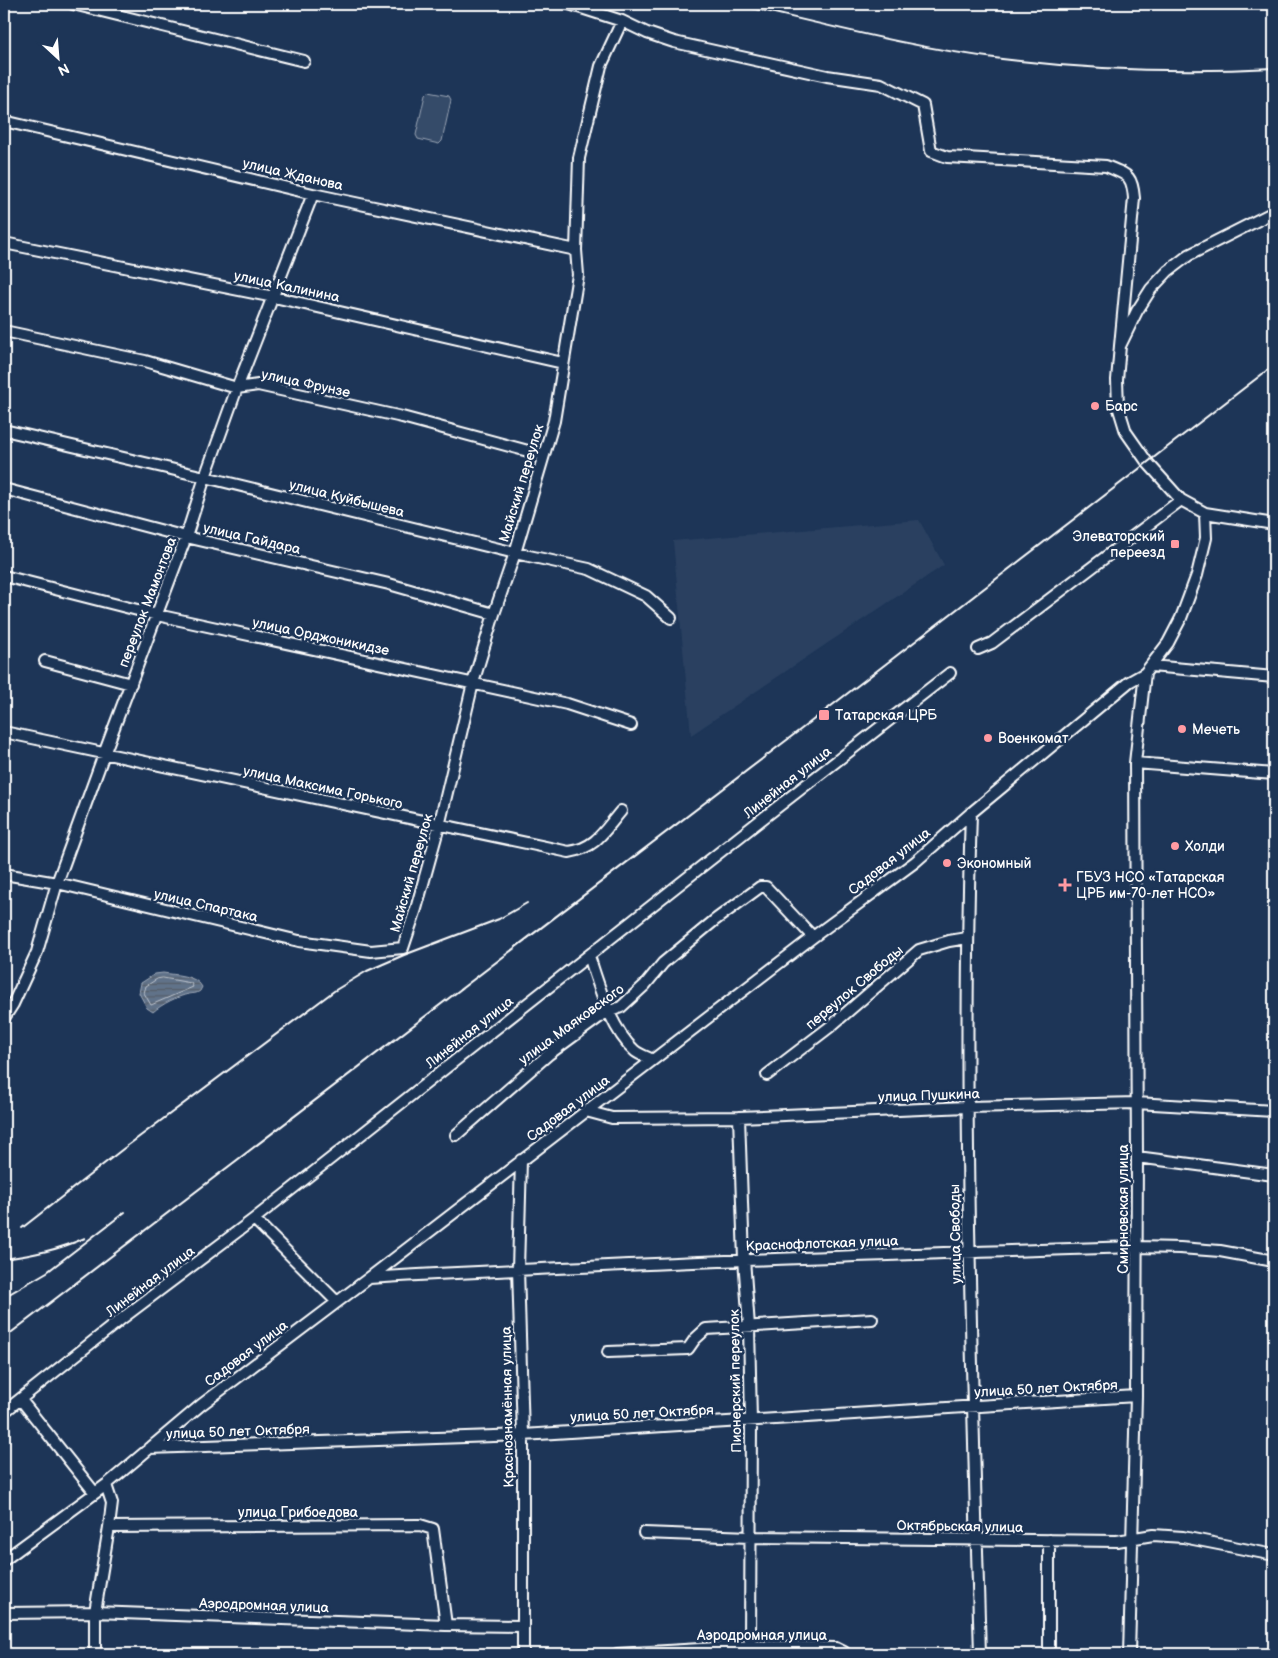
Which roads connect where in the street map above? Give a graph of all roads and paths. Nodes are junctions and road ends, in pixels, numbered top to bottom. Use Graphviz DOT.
graph roads {
  1 [pos="73,4"];
  2 [pos="569,4"];
  3 [pos="622,21"];
  4 [pos="304,60"];
  5 [pos="4,121"];
  6 [pos="313,194"];
  7 [pos="1274,212"];
  8 [pos="4,243"];
  9 [pos="576,250"];
  10 [pos="274,297"];
  11 [pos="4,331"];
  12 [pos="1120,346"];
  13 [pos="563,363"];
  14 [pos="237,388"];
  15 [pos="4,430"];
  16 [pos="543,456"];
  17 [pos="205,477"];
  18 [pos="4,489"];
  19 [pos="1181,500"];
  20 [pos="1205,513"];
  21 [pos="1274,524"];
  22 [pos="186,537"];
  23 [pos="515,553"];
  24 [pos="4,576"];
  25 [pos="494,614"];
  26 [pos="157,615"];
  27 [pos="671,618"];
  28 [pos="978,649"];
  29 [pos="45,661"];
  30 [pos="1148,670"];
  31 [pos="950,673"];
  32 [pos="1274,677"];
  33 [pos="473,683"];
  34 [pos="131,684"];
  35 [pos="631,725"];
  36 [pos="4,732"];
  37 [pos="104,754"];
  38 [pos="1135,763"];
  39 [pos="1274,774"];
  40 [pos="621,811"];
  41 [pos="971,813"];
  42 [pos="439,826"];
  43 [pos="4,874"];
  44 [pos="57,883"];
  45 [pos="813,937"];
  46 [pos="967,938"];
  47 [pos="403,948"];
  48 [pos="588,956"];
  49 [pos="609,1011"];
  50 [pos="4,1018"];
  51 [pos="653,1060"];
  52 [pos="768,1075"];
  53 [pos="1136,1103"];
  54 [pos="967,1106"];
  55 [pos="586,1111"];
  56 [pos="1274,1111"];
  57 [pos="739,1117"];
  58 [pos="456,1135"];
  59 [pos="1137,1157"];
  60 [pos="521,1160"];
  61 [pos="1274,1175"];
  62 [pos="254,1219"];
  63 [pos="1136,1247"];
  64 [pos="969,1252"];
  65 [pos="744,1260"];
  66 [pos="1274,1261"];
  67 [pos="518,1269"];
  68 [pos="369,1278"];
  69 [pos="338,1302"];
  70 [pos="872,1318"];
  71 [pos="749,1326"];
  72 [pos="608,1352"];
  73 [pos="1136,1396"];
  74 [pos="21,1400"];
  75 [pos="974,1406"];
  76 [pos="4,1412"];
  77 [pos="751,1421"];
  78 [pos="523,1434"];
  79 [pos="149,1448"];
  80 [pos="106,1485"];
  81 [pos="95,1493"];
  82 [pos="109,1527"];
  83 [pos="644,1533"];
  84 [pos="750,1538"];
  85 [pos="1131,1538"];
  86 [pos="976,1540"];
  87 [pos="1049,1540"];
  88 [pos="1274,1555"];
  89 [pos="4,1560"];
  90 [pos="95,1612"];
  91 [pos="4,1613"];
  92 [pos="446,1625"];
  93 [pos="522,1626"];
  94 [pos="750,1646"];
  95 [pos="95,1654"];
  96 [pos="523,1654"];
  97 [pos="617,1654"];
  98 [pos="845,1654"];
  99 [pos="980,1654"];
  100 [pos="1049,1654"];
  101 [pos="1128,1654"];
  1 -- 4 [label="street"];
  2 -- 3 [label="street"];
  3 -- 9 [label="street, Майский переулок"];
  3 -- 12 [label="street"];
  5 -- 6 [label="street, улица Жданова"];
  6 -- 9 [label="street, улица Жданова"];
  6 -- 10 [label="street, переулок Мамонтова"];
  7 -- 12 [label="street"];
  8 -- 10 [label="street, улица Калинина"];
  9 -- 13 [label="street, Майский переулок"];
  10 -- 13 [label="street, улица Калинина"];
  10 -- 14 [label="street, переулок Мамонтова"];
  11 -- 14 [label="street, улица Фрунзе"];
  12 -- 19 [label="street"];
  13 -- 16 [label="street, Майский переулок"];
  14 -- 16 [label="street, улица Фрунзе"];
  14 -- 17 [label="street, переулок Мамонтова"];
  15 -- 17 [label="street, улица Куйбышева"];
  16 -- 23 [label="street, Майский переулок"];
  17 -- 22 [label="street, переулок Мамонтова"];
  17 -- 23 [label="street, улица Куйбышева"];
  18 -- 22 [label="street, улица Гайдара"];
  19 -- 20 [label="street"];
  19 -- 28 [label="street"];
  20 -- 21 [label="street"];
  20 -- 30 [label="street"];
  22 -- 25 [label="street, улица Гайдара"];
  22 -- 26 [label="street, переулок Мамонтова"];
  23 -- 25 [label="street, Майский переулок"];
  23 -- 27 [label="street, улица Куйбышева"];
  24 -- 26 [label="street, улица Орджоникидзе"];
  25 -- 33 [label="street, Майский переулок"];
  26 -- 33 [label="street, улица Орджоникидзе"];
  26 -- 34 [label="street, переулок Мамонтова"];
  29 -- 34 [label="street"];
  30 -- 32 [label="street"];
  30 -- 38 [label="street, Смирновская улица"];
  30 -- 41 [label="street, Садовая улица"];
  31 -- 48 [label="street, Линейная улица"];
  33 -- 35 [label="street, улица Орджоникидзе"];
  33 -- 42 [label="street, Майский переулок"];
  34 -- 37 [label="street, переулок Мамонтова"];
  36 -- 37 [label="street, улица Максима Горького"];
  37 -- 42 [label="street, улица Максима Горького"];
  37 -- 44 [label="street, переулок Мамонтова"];
  38 -- 39 [label="street"];
  38 -- 53 [label="street, Смирновская улица"];
  40 -- 42 [label="street, улица Максима Горького"];
  41 -- 45 [label="street, Садовая улица"];
  41 -- 46 [label="street, улица Свободы"];
  42 -- 47 [label="street, Майский переулок"];
  43 -- 44 [label="street, улица Спартака"];
  44 -- 47 [label="street, улица Спартака"];
  44 -- 50 [label="street, переулок Мамонтова"];
  45 -- 49 [label="street, улица Маяковского"];
  45 -- 51 [label="street, Садовая улица"];
  46 -- 52 [label="street, переулок Свободы"];
  46 -- 54 [label="street, улица Свободы"];
  48 -- 49 [label="street"];
  48 -- 62 [label="street, Линейная улица"];
  49 -- 51 [label="street"];
  49 -- 58 [label="street, улица Маяковского"];
  51 -- 55 [label="street, Садовая улица"];
  53 -- 54 [label="street, улица Пушкина"];
  53 -- 56 [label="street, улица Пушкина"];
  53 -- 59 [label="street, Смирновская улица"];
  54 -- 57 [label="street, улица Пушкина"];
  54 -- 64 [label="street, улица Свободы"];
  55 -- 57 [label="street, улица Пушкина"];
  55 -- 60 [label="street, Садовая улица"];
  57 -- 65 [label="street, Пионерский переулок"];
  59 -- 61 [label="street"];
  59 -- 63 [label="street, Смирновская улица"];
  60 -- 67 [label="street, Краснознамённая улица"];
  60 -- 68 [label="street, Садовая улица"];
  62 -- 69 [label="street"];
  62 -- 74 [label="street, Линейная улица"];
  63 -- 64 [label="street, Краснофлотская улица"];
  63 -- 66 [label="street, Краснофлотская улица"];
  63 -- 73 [label="street, Смирновская улица"];
  64 -- 65 [label="street, Краснофлотская улица"];
  64 -- 75 [label="street, улица Свободы"];
  65 -- 67 [label="street, Краснофлотская улица"];
  65 -- 71 [label="street, Пионерский переулок"];
  67 -- 68 [label="street, Краснофлотская улица"];
  67 -- 78 [label="street, Краснознамённая улица"];
  68 -- 69 [label="street, Садовая улица"];
  69 -- 79 [label="street, Садовая улица"];
  70 -- 71 [label="street"];
  71 -- 72 [label="street"];
  71 -- 77 [label="street, Пионерский переулок"];
  73 -- 75 [label="street, улица 50 лет Октября"];
  73 -- 85 [label="street, Смирновская улица"];
  74 -- 76 [label="street, Линейная улица"];
  74 -- 81 [label="street"];
  75 -- 77 [label="street, улица 50 лет Октября"];
  75 -- 86 [label="street, улица Свободы"];
  77 -- 78 [label="street, улица 50 лет Октября"];
  77 -- 84 [label="street, Пионерский переулок"];
  78 -- 79 [label="street, улица 50 лет Октября"];
  78 -- 93 [label="street, Краснознамённая улица"];
  79 -- 80 [label="street, Садовая улица"];
  80 -- 81 [label="street, Садовая улица"];
  80 -- 82 [label="street"];
  81 -- 89 [label="street, Садовая улица"];
  82 -- 90 [label="street"];
  82 -- 92 [label="street, улица Грибоедова"];
  83 -- 84 [label="street, Октябрьская улица"];
  84 -- 86 [label="street, Октябрьская улица"];
  84 -- 94 [label="street, Пионерский переулок"];
  85 -- 87 [label="street, Октябрьская улица"];
  85 -- 88 [label="street, Октябрьская улица"];
  85 -- 101 [label="street, Смирновская улица"];
  86 -- 87 [label="street, Октябрьская улица"];
  86 -- 99 [label="street, улица Свободы"];
  87 -- 100 [label="street"];
  90 -- 91 [label="street, Аэродромная улица"];
  90 -- 92 [label="street, Аэродромная улица"];
  90 -- 95 [label="street"];
  92 -- 93 [label="street, Аэродромная улица"];
  93 -- 96 [label="street, Краснознамённая улица"];
  94 -- 97 [label="street, Аэродромная улица"];
  94 -- 98 [label="street, Аэродромная улица"];
}
